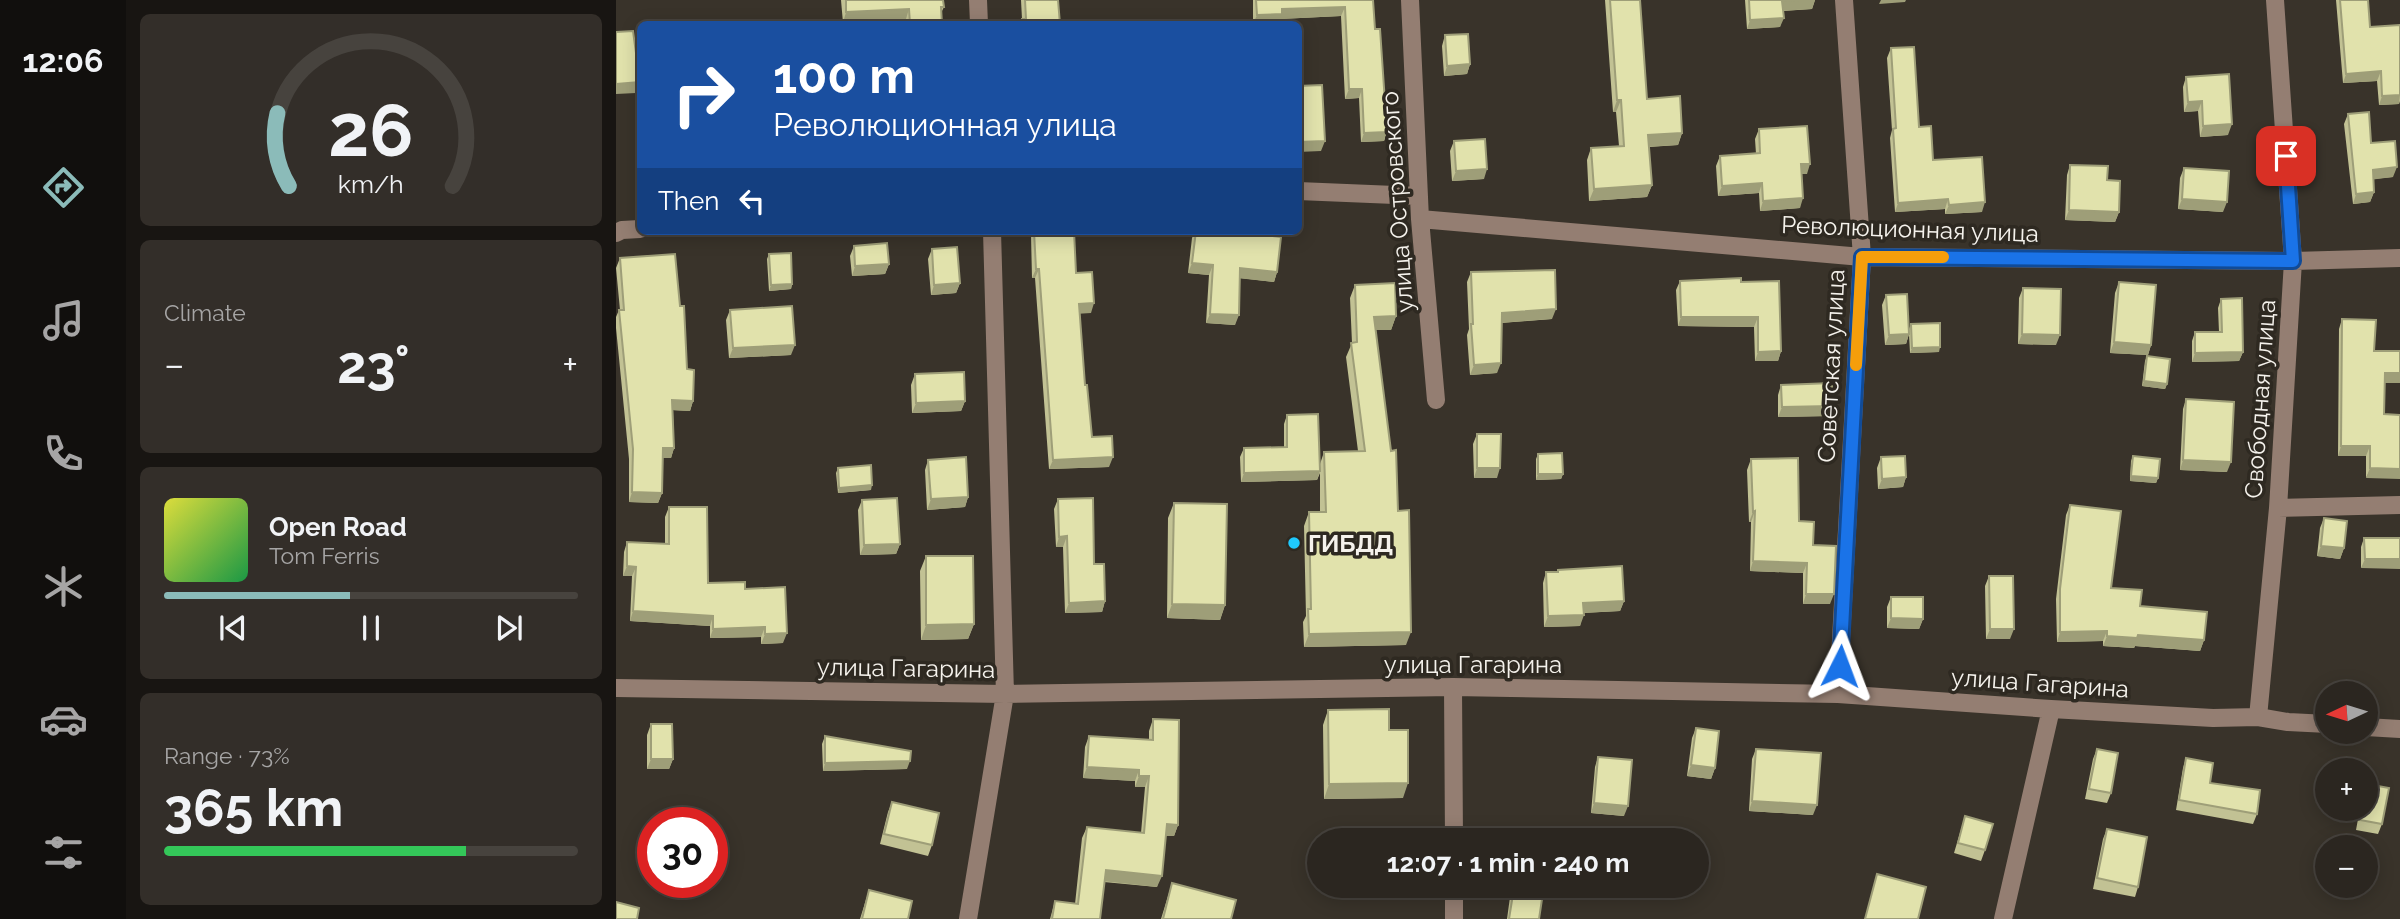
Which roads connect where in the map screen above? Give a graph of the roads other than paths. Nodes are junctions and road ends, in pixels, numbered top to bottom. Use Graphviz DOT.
graph roads {
  1 [pos="978,0"];
  2 [pos="1410,0"];
  3 [pos="1844,0"];
  4 [pos="2275,0"];
  5 [pos="979,21"];
  6 [pos="1302,191"];
  7 [pos="1419,196"];
  8 [pos="1420,219"];
  9 [pos="637,229"];
  10 [pos="616,233"];
  11 [pos="992,235"];
  12 [pos="1862,257"];
  13 [pos="2400,258"];
  14 [pos="2293,261"];
  15 [pos="1436,400"];
  16 [pos="2400,505"];
  17 [pos="2278,508"];
  18 [pos="1453,687"];
  19 [pos="616,688"];
  20 [pos="1005,694"];
  21 [pos="1838,694"];
  22 [pos="2051,709"];
  23 [pos="2258,717"];
  24 [pos="2315,723"];
  25 [pos="2378,728"];
  26 [pos="2400,729"];
  27 [pos="1454,828"];
  28 [pos="1454,898"];
  29 [pos="968,919"];
  30 [pos="1454,919"];
  31 [pos="2003,919"];
  1 -- 5 [label="street"];
  2 -- 7 [label="street, улица Островского"];
  3 -- 12 [label="street, Советская улица"];
  4 -- 14 [label="street, Свободная улица"];
  6 -- 7 [label="street"];
  7 -- 8 [label="street, улица Островского"];
  8 -- 12 [label="street, Революционная улица"];
  8 -- 15 [label="street, улица Островского"];
  9 -- 10 [label="street"];
  11 -- 20 [label="street"];
  12 -- 14 [label="street, Революционная улица"];
  12 -- 21 [label="street, Советская улица"];
  13 -- 14 [label="street, Революционная улица"];
  14 -- 17 [label="street, Свободная улица"];
  16 -- 17 [label="street"];
  17 -- 23 [label="street, Свободная улица"];
  18 -- 20 [label="street, улица Гагарина"];
  18 -- 21 [label="street, улица Гагарина"];
  18 -- 27 [label="street"];
  19 -- 20 [label="street, улица Гагарина"];
  20 -- 29 [label="street"];
  21 -- 22 [label="street, улица Гагарина"];
  22 -- 23 [label="street, улица Гагарина"];
  22 -- 31 [label="street"];
  23 -- 24 [label="street, улица Гагарина"];
  25 -- 26 [label="street"];
  28 -- 30 [label="street"];
}
